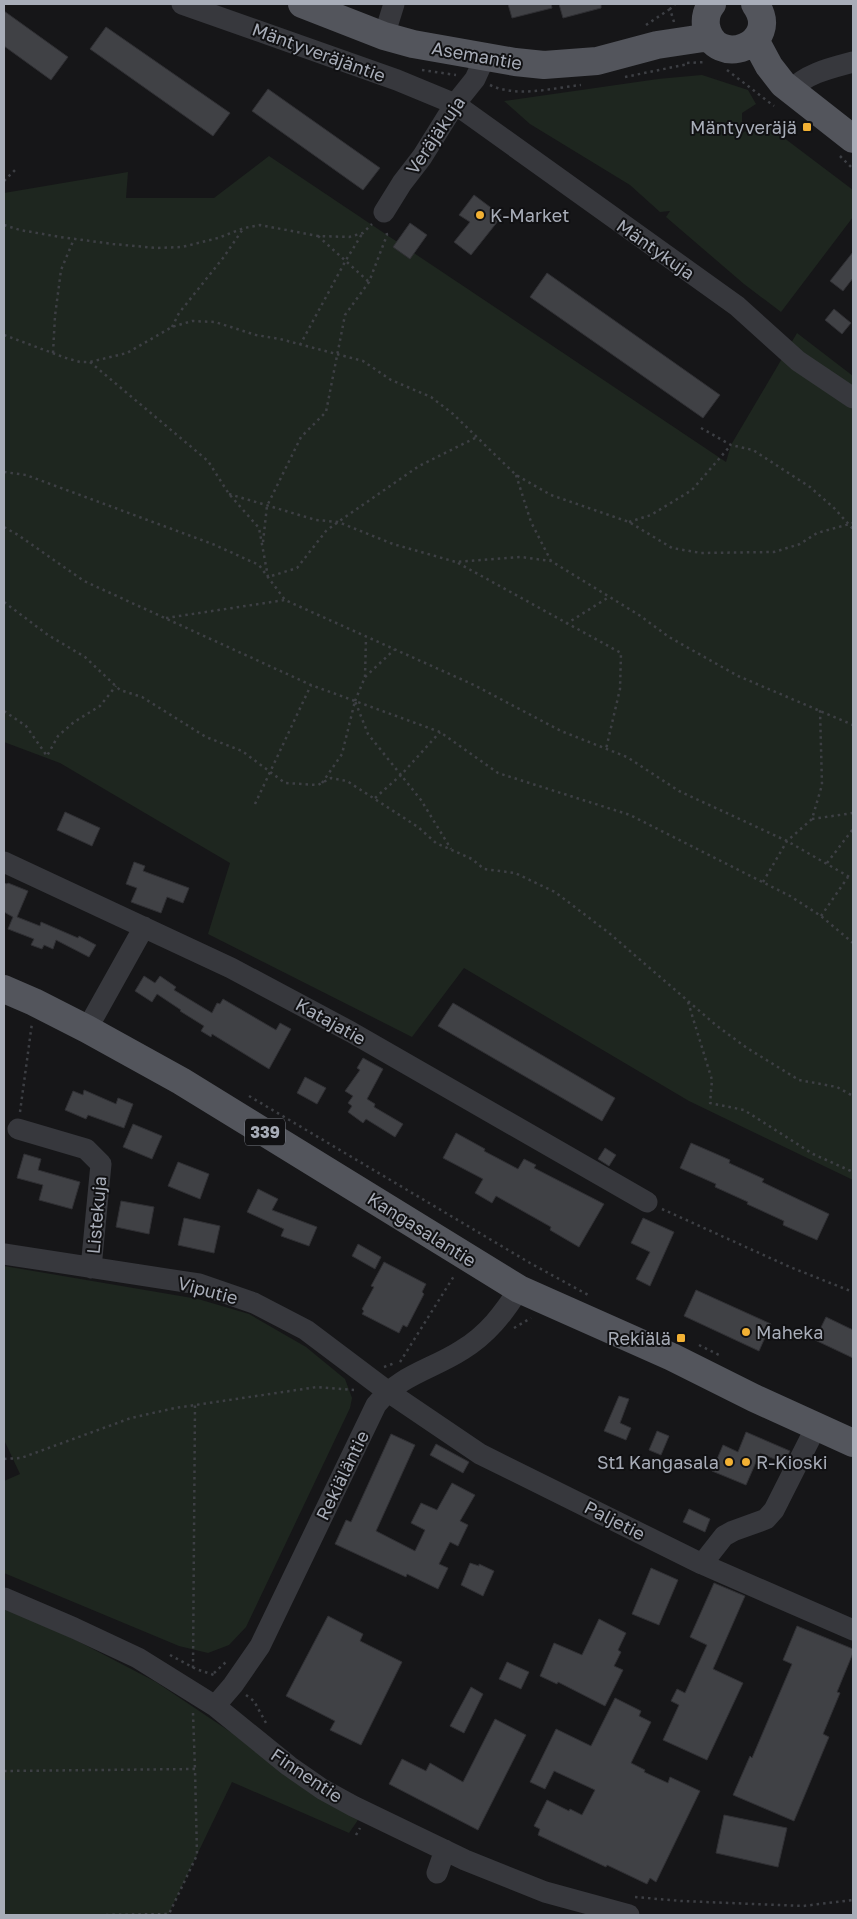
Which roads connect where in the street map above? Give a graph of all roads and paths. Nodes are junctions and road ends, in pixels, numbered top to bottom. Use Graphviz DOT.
graph roads {
  1 [pos="182,4"];
  2 [pos="302,4"];
  3 [pos="394,4"];
  4 [pos="755,4"];
  5 [pos="667,26"];
  6 [pos="384,36"];
  7 [pos="722,39"];
  8 [pos="485,57"];
  9 [pos="853,62"];
  10 [pos="783,93"];
  11 [pos="455,104"];
  12 [pos="843,145"];
  13 [pos="16,169"];
  14 [pos="853,169"];
  15 [pos="4,181"];
  16 [pos="384,212"];
  17 [pos="4,225"];
  18 [pos="244,228"];
  19 [pos="363,233"];
  20 [pos="318,236"];
  21 [pos="74,239"];
  22 [pos="346,260"];
  23 [pos="369,282"];
  24 [pos="172,326"];
  25 [pos="4,335"];
  26 [pos="300,345"];
  27 [pos="53,353"];
  28 [pos="337,354"];
  29 [pos="90,362"];
  30 [pos="853,398"];
  31 [pos="701,428"];
  32 [pos="477,437"];
  33 [pos="731,445"];
  34 [pos="4,472"];
  35 [pos="516,475"];
  36 [pos="229,494"];
  37 [pos="266,506"];
  38 [pos="338,522"];
  39 [pos="630,522"];
  40 [pos="853,523"];
  41 [pos="848,525"];
  42 [pos="4,527"];
  43 [pos="853,529"];
  44 [pos="263,545"];
  45 [pos="551,561"];
  46 [pos="456,562"];
  47 [pos="268,577"];
  48 [pos="608,597"];
  49 [pos="285,600"];
  50 [pos="4,602"];
  51 [pos="165,618"];
  52 [pos="566,624"];
  53 [pos="366,638"];
  54 [pos="394,650"];
  55 [pos="365,678"];
  56 [pos="311,685"];
  57 [pos="116,686"];
  58 [pos="355,701"];
  59 [pos="820,710"];
  60 [pos="4,711"];
  61 [pos="853,725"];
  62 [pos="440,732"];
  63 [pos="606,749"];
  64 [pos="271,772"];
  65 [pos="401,775"];
  66 [pos="321,783"];
  67 [pos="374,799"];
  68 [pos="255,804"];
  69 [pos="853,813"];
  70 [pos="812,819"];
  71 [pos="853,830"];
  72 [pos="786,841"];
  73 [pos="452,850"];
  74 [pos="4,862"];
  75 [pos="827,864"];
  76 [pos="848,877"];
  77 [pos="853,879"];
  78 [pos="763,882"];
  79 [pos="821,916"];
  80 [pos="144,927"];
  81 [pos="853,943"];
  82 [pos="4,989"];
  83 [pos="688,1001"];
  84 [pos="34,1002"];
  85 [pos="87,1029"];
  86 [pos="246,1094"];
  87 [pos="853,1096"];
  88 [pos="18,1129"];
  89 [pos="853,1172"];
  90 [pos="647,1202"];
  91 [pos="4,1254"];
  92 [pos="91,1268"];
  93 [pos="454,1276"];
  94 [pos="519,1289"];
  95 [pos="853,1292"];
  96 [pos="593,1297"];
  97 [pos="536,1317"];
  98 [pos="514,1329"];
  99 [pos="698,1345"];
  100 [pos="723,1358"];
  101 [pos="361,1385"];
  102 [pos="387,1391"];
  103 [pos="195,1405"];
  104 [pos="816,1427"];
  105 [pos="853,1443"];
  106 [pos="4,1458"];
  107 [pos="702,1564"];
  108 [pos="4,1598"];
  109 [pos="853,1630"];
  110 [pos="233,1685"];
  111 [pos="193,1693"];
  112 [pos="215,1706"];
  113 [pos="270,1730"];
  114 [pos="195,1769"];
  115 [pos="4,1771"];
  116 [pos="445,1850"];
  117 [pos="437,1873"];
  118 [pos="853,1900"];
  119 [pos="632,1906"];
  120 [pos="104,1915"];
  1 -- 11 [label="street, Mäntyveräjäntie"];
  2 -- 6 [label="main road, Asemantie"];
  3 -- 6 [label="street"];
  4 -- 7 [label="main road"];
  5 -- 5 [label="path"];
  5 -- 7 [label="main road, Asemantie"];
  5 -- 7 [label="path"];
  5 -- 8 [label="main road, Asemantie"];
  6 -- 8 [label="main road, Asemantie"];
  7 -- 10 [label="path"];
  7 -- 10 [label="main road"];
  8 -- 11 [label="street, Veräjäkuja"];
  9 -- 10 [label="street"];
  10 -- 12 [label="main road"];
  11 -- 16 [label="street, Veräjäkuja"];
  11 -- 30 [label="street, Mäntykuja"];
  12 -- 14 [label="path"];
  13 -- 15 [label="path"];
  16 -- 19 [label="path"];
  16 -- 23 [label="path"];
  17 -- 21 [label="path"];
  18 -- 20 [label="path"];
  18 -- 21 [label="path"];
  18 -- 24 [label="path"];
  19 -- 20 [label="path"];
  19 -- 22 [label="path"];
  20 -- 22 [label="path"];
  21 -- 27 [label="path"];
  22 -- 23 [label="path"];
  22 -- 26 [label="path"];
  23 -- 28 [label="path"];
  24 -- 26 [label="path"];
  24 -- 29 [label="path"];
  25 -- 27 [label="path"];
  26 -- 28 [label="path"];
  27 -- 29 [label="path"];
  28 -- 32 [label="path"];
  28 -- 37 [label="path"];
  29 -- 36 [label="path"];
  31 -- 33 [label="path"];
  32 -- 35 [label="path"];
  32 -- 38 [label="path"];
  33 -- 39 [label="path"];
  33 -- 41 [label="path"];
  34 -- 47 [label="path"];
  35 -- 39 [label="path"];
  35 -- 45 [label="path"];
  36 -- 37 [label="path"];
  36 -- 44 [label="path"];
  37 -- 38 [label="path"];
  37 -- 44 [label="path"];
  38 -- 46 [label="path"];
  38 -- 47 [label="path"];
  39 -- 41 [label="path"];
  40 -- 41 [label="path"];
  41 -- 43 [label="path"];
  42 -- 51 [label="path"];
  44 -- 47 [label="path"];
  45 -- 46 [label="path"];
  45 -- 48 [label="path"];
  46 -- 52 [label="path"];
  47 -- 49 [label="path"];
  48 -- 52 [label="path"];
  48 -- 59 [label="path"];
  49 -- 51 [label="path"];
  49 -- 53 [label="path"];
  50 -- 57 [label="path"];
  51 -- 56 [label="path"];
  52 -- 63 [label="path"];
  53 -- 54 [label="path"];
  53 -- 55 [label="path"];
  54 -- 55 [label="path"];
  54 -- 63 [label="path"];
  55 -- 58 [label="path"];
  56 -- 58 [label="path"];
  56 -- 64 [label="path"];
  57 -- 60 [label="path"];
  57 -- 64 [label="path"];
  58 -- 62 [label="path"];
  58 -- 65 [label="path"];
  58 -- 66 [label="path"];
  59 -- 61 [label="path"];
  59 -- 70 [label="path"];
  62 -- 65 [label="path"];
  62 -- 78 [label="path"];
  63 -- 72 [label="path"];
  64 -- 66 [label="path"];
  64 -- 68 [label="path"];
  65 -- 67 [label="path"];
  65 -- 73 [label="path"];
  66 -- 67 [label="path"];
  67 -- 73 [label="path"];
  69 -- 70 [label="path"];
  70 -- 72 [label="path"];
  71 -- 75 [label="path"];
  72 -- 75 [label="path"];
  72 -- 78 [label="path"];
  73 -- 83 [label="path"];
  74 -- 80 [label="street, Katajatie"];
  75 -- 76 [label="path"];
  76 -- 77 [label="path"];
  76 -- 79 [label="path"];
  78 -- 79 [label="path"];
  79 -- 81 [label="path"];
  80 -- 85 [label="street"];
  80 -- 90 [label="street, Katajatie"];
  82 -- 84 [label="main road, Kangasalantie / 339"];
  83 -- 87 [label="path"];
  83 -- 89 [label="path"];
  84 -- 85 [label="main road, Kangasalantie / 339"];
  84 -- 88 [label="path"];
  85 -- 94 [label="main road, Kangasalantie / 339"];
  86 -- 96 [label="path"];
  88 -- 92 [label="street, Listekuja"];
  90 -- 95 [label="path"];
  91 -- 92 [label="street, Viputie"];
  92 -- 101 [label="street, Viputie"];
  93 -- 101 [label="path"];
  94 -- 102 [label="street, Rekiäläntie"];
  94 -- 104 [label="main road, Kangasalantie / 339"];
  97 -- 98 [label="path"];
  99 -- 100 [label="path"];
  101 -- 102 [label="street, Viputie"];
  101 -- 103 [label="path"];
  102 -- 107 [label="street, Paljetie"];
  102 -- 110 [label="street, Rekiäläntie"];
  103 -- 106 [label="path"];
  103 -- 111 [label="path"];
  104 -- 105 [label="main road, Kangasalantie / 339"];
  104 -- 107 [label="street"];
  107 -- 109 [label="street, Paljetie"];
  108 -- 111 [label="street, Finnentie"];
  110 -- 112 [label="street, Rekiäläntie"];
  110 -- 113 [label="path"];
  111 -- 112 [label="street, Finnentie"];
  111 -- 114 [label="path"];
  112 -- 116 [label="street, Finnentie"];
  114 -- 115 [label="path"];
  114 -- 120 [label="path"];
  116 -- 117 [label="street"];
  116 -- 119 [label="street, Finnentie"];
  118 -- 119 [label="path"];
}
